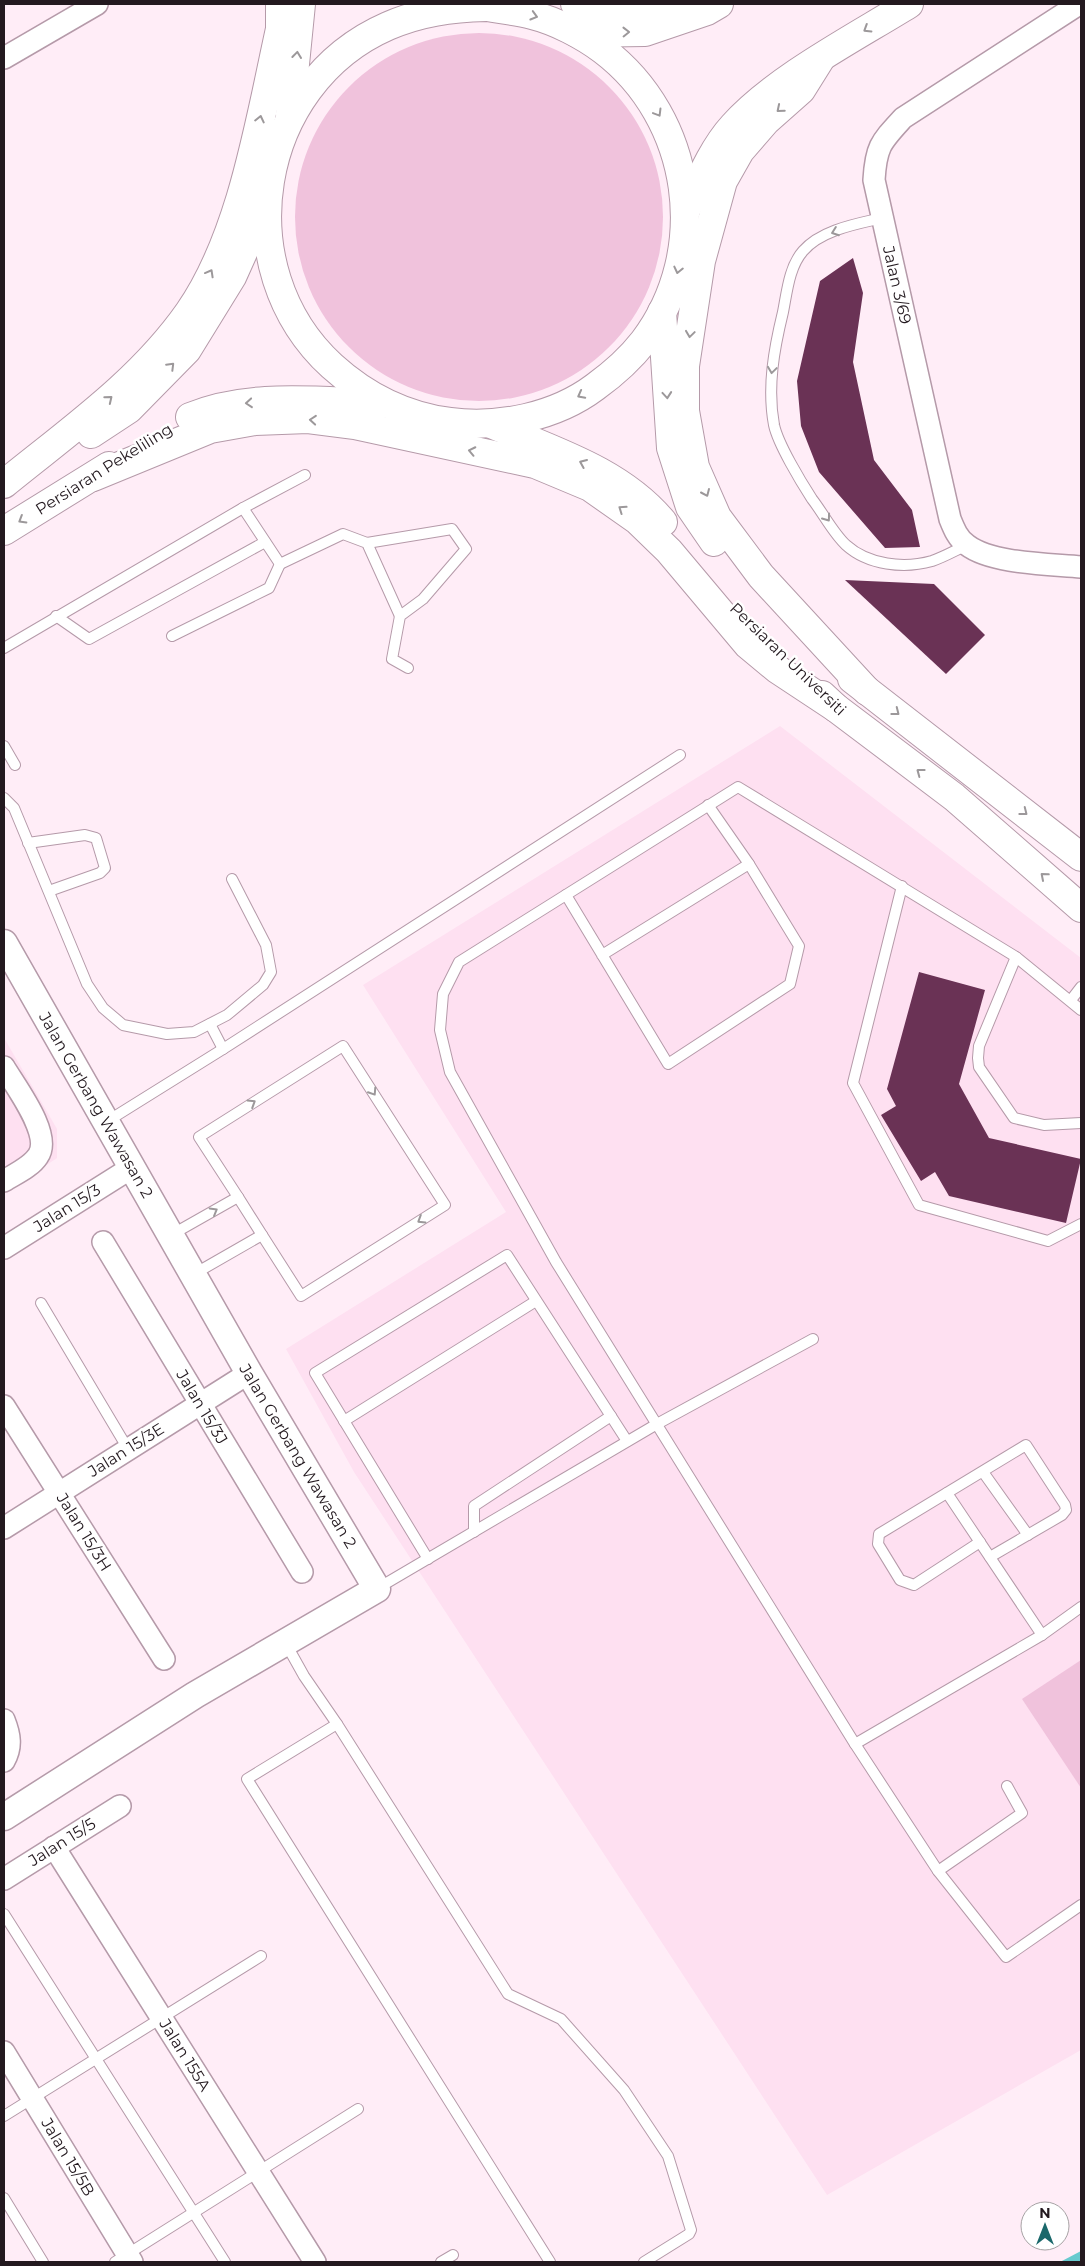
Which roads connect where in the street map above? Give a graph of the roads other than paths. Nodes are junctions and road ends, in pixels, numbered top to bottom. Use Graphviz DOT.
graph roads {
  1 [pos="97,4"];
  2 [pos="280,4"];
  3 [pos="301,4"];
  4 [pos="575,4"];
  5 [pos="688,4"];
  6 [pos="719,4"];
  7 [pos="909,4"];
  8 [pos="1080,4"];
  9 [pos="479,6"];
  10 [pos="73,10"];
  11 [pos="577,33"];
  12 [pos="4,58"];
  13 [pos="821,58"];
  14 [pos="289,121"];
  15 [pos="267,201"];
  16 [pos="686,210"];
  17 [pos="882,218"];
  18 [pos="662,312"];
  19 [pos="385,404"];
  20 [pos="491,424"];
  21 [pos="305,475"];
  22 [pos="93,477"];
  23 [pos="4,485"];
  24 [pos="243,508"];
  25 [pos="4,531"];
  26 [pos="265,542"];
  27 [pos="367,543"];
  28 [pos="967,545"];
  29 [pos="280,564"];
  30 [pos="1081,567"];
  31 [pos="56,616"];
  32 [pos="400,616"];
  33 [pos="172,636"];
  34 [pos="4,648"];
  35 [pos="408,668"];
  36 [pos="867,690"];
  37 [pos="836,708"];
  38 [pos="4,746"];
  39 [pos="680,755"];
  40 [pos="15,766"];
  41 [pos="4,798"];
  42 [pos="708,805"];
  43 [pos="28,843"];
  44 [pos="1081,857"];
  45 [pos="749,864"];
  46 [pos="232,879"];
  47 [pos="902,886"];
  48 [pos="49,892"];
  49 [pos="566,895"];
  50 [pos="1081,908"];
  51 [pos="4,943"];
  52 [pos="602,955"];
  53 [pos="1016,957"];
  54 [pos="1081,987"];
  55 [pos="1071,1000"];
  56 [pos="1081,1010"];
  57 [pos="210,1024"];
  58 [pos="223,1049"];
  59 [pos="4,1067"];
  60 [pos="105,1122"];
  61 [pos="1081,1123"];
  62 [pos="131,1168"];
  63 [pos="4,1180"];
  64 [pos="238,1197"];
  65 [pos="1081,1224"];
  66 [pos="172,1235"];
  67 [pos="262,1235"];
  68 [pos="103,1242"];
  69 [pos="4,1248"];
  70 [pos="193,1275"];
  71 [pos="536,1301"];
  72 [pos="41,1303"];
  73 [pos="813,1339"];
  74 [pos="249,1373"];
  75 [pos="200,1403"];
  76 [pos="4,1406"];
  77 [pos="611,1416"];
  78 [pos="344,1421"];
  79 [pos="657,1424"];
  80 [pos="627,1441"];
  81 [pos="128,1449"];
  82 [pos="983,1472"];
  83 [pos="59,1493"];
  84 [pos="948,1493"];
  85 [pos="4,1528"];
  86 [pos="474,1532"];
  87 [pos="1028,1535"];
  88 [pos="980,1542"];
  89 [pos="990,1557"];
  90 [pos="428,1559"];
  91 [pos="302,1572"];
  92 [pos="377,1589"];
  93 [pos="1081,1607"];
  94 [pos="1042,1634"];
  95 [pos="285,1642"];
  96 [pos="164,1659"];
  97 [pos="337,1724"];
  98 [pos="6,1728"];
  99 [pos="855,1744"];
  100 [pos="4,1761"];
  101 [pos="1007,1786"];
  102 [pos="120,1806"];
  103 [pos="4,1817"];
  104 [pos="54,1847"];
  105 [pos="938,1871"];
  106 [pos="4,1879"];
  107 [pos="1081,1905"];
  108 [pos="4,1914"];
  109 [pos="261,1956"];
  110 [pos="162,2018"];
  111 [pos="4,2052"];
  112 [pos="96,2059"];
  113 [pos="32,2098"];
  114 [pos="358,2109"];
  115 [pos="4,2116"];
  116 [pos="258,2172"];
  117 [pos="4,2198"];
  118 [pos="194,2213"];
  119 [pos="453,2254"];
  120 [pos="125,2260"];
  121 [pos="43,2262"];
  122 [pos="225,2262"];
  123 [pos="315,2262"];
  124 [pos="441,2262"];
  125 [pos="550,2262"];
  126 [pos="644,2262"];
  1 -- 10 [label="street"];
  23 -- 2 [label="main road, one-way"];
  14 -- 3 [label="main road, one-way"];
  4 -- 5 [label="main road"];
  11 -- 6 [label="main road, one-way"];
  7 -- 13 [label="main road, one-way"];
  8 -- 17 [label="street, Jalan 3/69"];
  9 -- 11 [label="main road, one-way"];
  9 -- 14 [label="main road"];
  10 -- 12 [label="street"];
  11 -- 16 [label="main road, one-way"];
  13 -- 16 [label="main road"];
  13 -- 36 [label="main road, one-way"];
  14 -- 15 [label="main road"];
  15 -- 19 [label="main road"];
  23 -- 15 [label="main road, one-way"];
  16 -- 18 [label="main road, one-way"];
  17 -- 28 [label="street, Jalan 3/69"];
  17 -- 28 [label="lane, one-way"];
  18 -- 20 [label="main road, one-way"];
  18 -- 36 [label="main road, Persiaran Universiti, one-way"];
  19 -- 20 [label="main road"];
  19 -- 22 [label="main road, Persiaran Pekeliling, one-way"];
  37 -- 20 [label="main road, Persiaran Universiti, one-way"];
  21 -- 24 [label="lane"];
  22 -- 25 [label="main road, Persiaran Pekeliling, one-way"];
  37 -- 22 [label="main road, one-way"];
  24 -- 26 [label="lane"];
  24 -- 31 [label="lane"];
  26 -- 29 [label="lane"];
  26 -- 31 [label="lane"];
  27 -- 29 [label="lane"];
  27 -- 32 [label="lane"];
  27 -- 32 [label="lane"];
  28 -- 30 [label="street"];
  29 -- 33 [label="lane"];
  31 -- 34 [label="lane"];
  32 -- 35 [label="lane"];
  36 -- 44 [label="main road, Persiaran Universiti, one-way"];
  50 -- 37 [label="main road, Persiaran Universiti, one-way"];
  38 -- 40 [label="lane"];
  39 -- 58 [label="lane"];
  41 -- 43 [label="lane"];
  42 -- 45 [label="lane"];
  42 -- 47 [label="lane"];
  42 -- 49 [label="lane"];
  43 -- 48 [label="lane"];
  43 -- 48 [label="lane"];
  45 -- 52 [label="lane"];
  45 -- 52 [label="lane"];
  46 -- 57 [label="lane"];
  47 -- 53 [label="lane"];
  47 -- 65 [label="lane"];
  48 -- 57 [label="lane"];
  49 -- 52 [label="lane"];
  49 -- 79 [label="lane"];
  51 -- 60 [label="street, Jalan Gerbang Wawasan 2"];
  53 -- 55 [label="lane"];
  53 -- 61 [label="lane"];
  54 -- 55 [label="lane"];
  55 -- 56 [label="lane"];
  57 -- 58 [label="lane"];
  58 -- 60 [label="lane"];
  59 -- 63 [label="street"];
  60 -- 62 [label="street, Jalan Gerbang Wawasan 2"];
  62 -- 66 [label="street, Jalan Gerbang Wawasan 2"];
  62 -- 69 [label="street, Jalan 15/3"];
  66 -- 64 [label="lane, one-way"];
  64 -- 67 [label="lane"];
  64 -- 67 [label="lane, one-way"];
  66 -- 70 [label="street, Jalan Gerbang Wawasan 2"];
  67 -- 70 [label="lane"];
  68 -- 75 [label="street, Jalan 15/3J"];
  70 -- 74 [label="street, Jalan Gerbang Wawasan 2"];
  71 -- 77 [label="lane"];
  71 -- 78 [label="lane"];
  71 -- 78 [label="lane"];
  72 -- 81 [label="lane"];
  73 -- 79 [label="lane"];
  74 -- 75 [label="street, Jalan 15/3E"];
  74 -- 92 [label="street, Jalan Gerbang Wawasan 2"];
  75 -- 81 [label="street, Jalan 15/3E"];
  75 -- 91 [label="street, Jalan 15/3J"];
  76 -- 83 [label="street, Jalan 15/3H"];
  77 -- 80 [label="lane"];
  77 -- 86 [label="lane"];
  78 -- 90 [label="lane"];
  79 -- 80 [label="lane"];
  79 -- 99 [label="lane"];
  80 -- 86 [label="lane"];
  81 -- 83 [label="street, Jalan 15/3E"];
  82 -- 84 [label="lane"];
  82 -- 87 [label="lane"];
  82 -- 87 [label="lane"];
  83 -- 85 [label="street, Jalan 15/3E"];
  83 -- 96 [label="street, Jalan 15/3H"];
  84 -- 88 [label="lane"];
  84 -- 88 [label="lane"];
  86 -- 90 [label="lane"];
  87 -- 89 [label="lane"];
  88 -- 89 [label="lane"];
  89 -- 94 [label="lane"];
  90 -- 92 [label="lane"];
  92 -- 95 [label="street"];
  93 -- 94 [label="lane"];
  94 -- 99 [label="lane"];
  95 -- 97 [label="lane"];
  95 -- 103 [label="street"];
  97 -- 125 [label="lane"];
  97 -- 126 [label="lane"];
  98 -- 100 [label="street"];
  99 -- 105 [label="lane"];
  101 -- 105 [label="lane"];
  102 -- 104 [label="street, Jalan 15/5"];
  104 -- 106 [label="street, Jalan 15/5"];
  104 -- 110 [label="street, Jalan 155A"];
  105 -- 107 [label="lane"];
  108 -- 112 [label="lane"];
  109 -- 110 [label="lane"];
  110 -- 112 [label="lane"];
  110 -- 116 [label="street, Jalan 155A"];
  111 -- 113 [label="street, Jalan 15/5B"];
  112 -- 113 [label="lane"];
  112 -- 118 [label="lane"];
  113 -- 115 [label="lane"];
  113 -- 120 [label="street, Jalan 15/5B"];
  114 -- 116 [label="lane"];
  116 -- 118 [label="lane"];
  116 -- 123 [label="street, Jalan 155A"];
  117 -- 121 [label="lane"];
  118 -- 120 [label="lane"];
  118 -- 122 [label="lane"];
  119 -- 124 [label="lane"];
}
